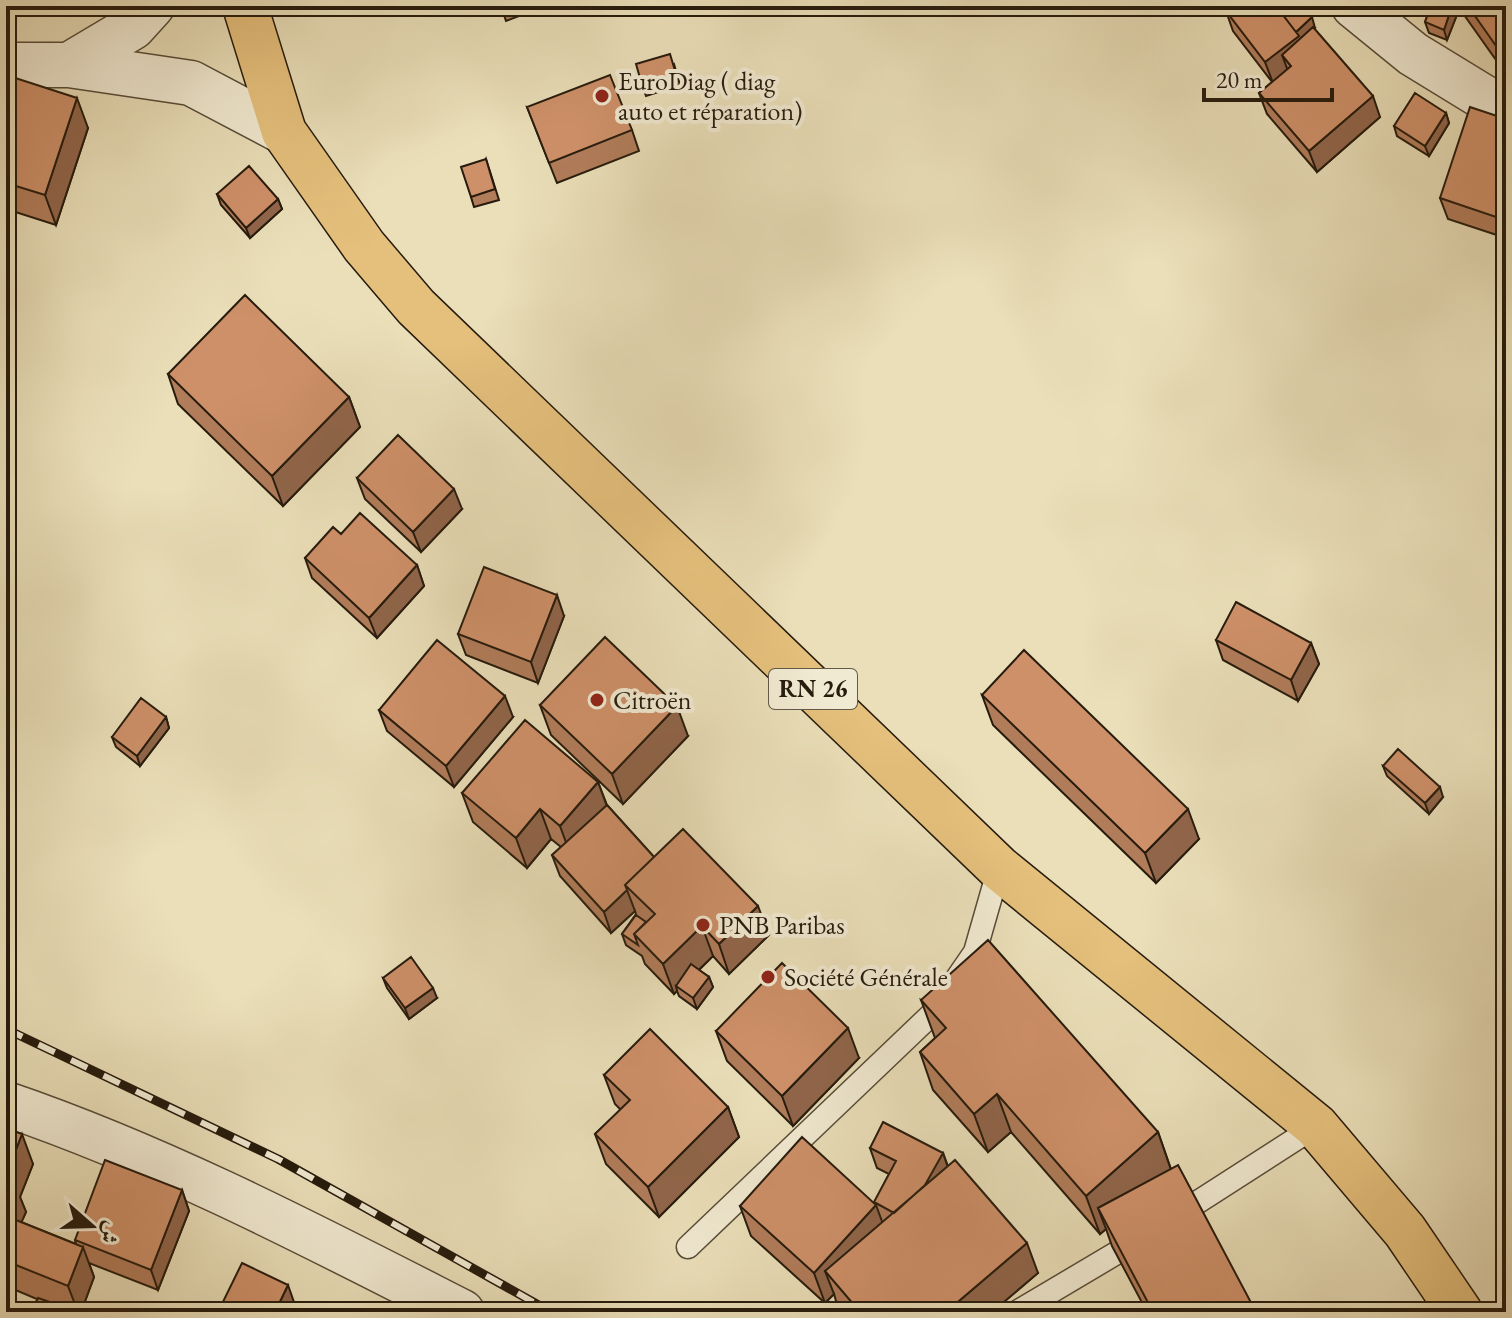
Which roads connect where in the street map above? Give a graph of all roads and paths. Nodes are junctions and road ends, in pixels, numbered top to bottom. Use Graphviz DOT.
graph roads {
  1 [pos="152,6"];
  2 [pos="245,6"];
  3 [pos="1354,6"];
  4 [pos="6,65"];
  5 [pos="69,65"];
  6 [pos="1506,111"];
  7 [pos="284,132"];
  8 [pos="999,868"];
  9 [pos="6,1104"];
  10 [pos="1316,1126"];
  11 [pos="688,1247"];
  12 [pos="462,1312"];
  13 [pos="1017,1312"];
  14 [pos="1460,1312"];
  1 -- 5 [label="street"];
  2 -- 7 [label="main road, RN 26"];
  3 -- 6 [label="street"];
  4 -- 5 [label="street"];
  5 -- 7 [label="street"];
  7 -- 8 [label="main road, RN 26"];
  8 -- 10 [label="main road, RN 26"];
  8 -- 11 [label="lane"];
  9 -- 12 [label="street"];
  10 -- 13 [label="lane"];
  10 -- 14 [label="main road, RN 26"];
}
